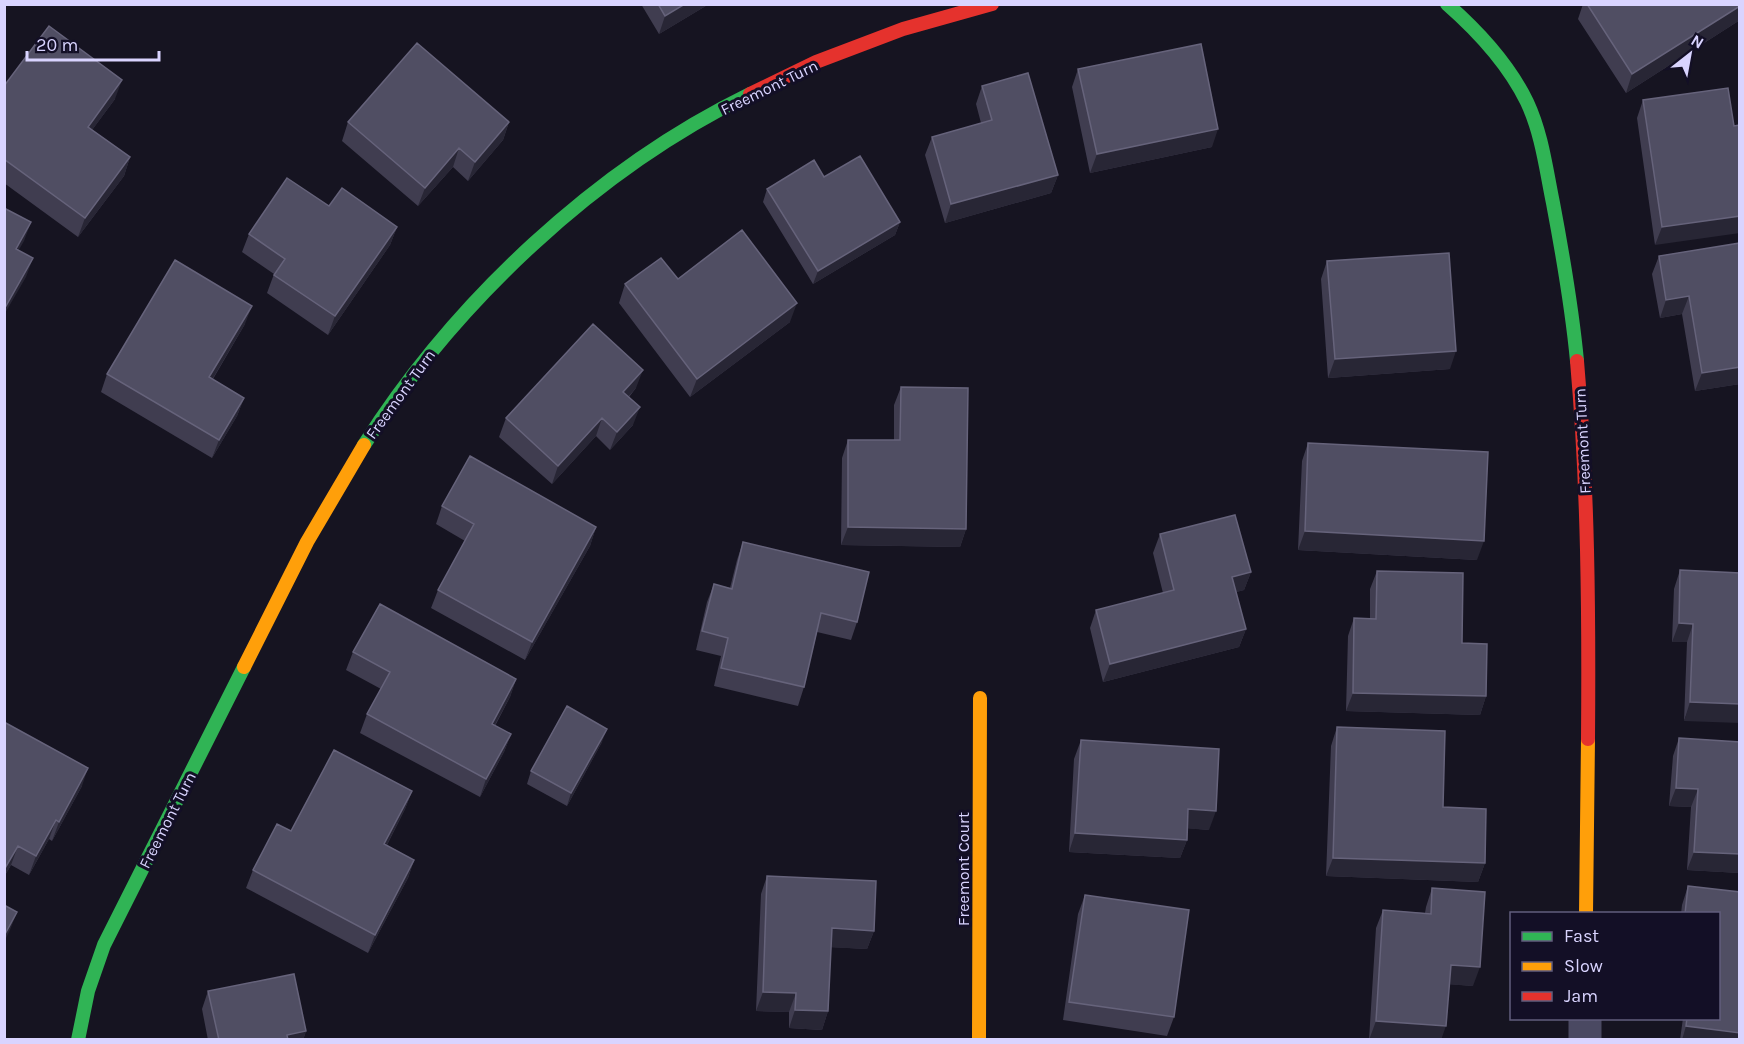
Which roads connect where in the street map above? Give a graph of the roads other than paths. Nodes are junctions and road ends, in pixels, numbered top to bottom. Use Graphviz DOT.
graph roads {
  1 [pos="992,4"];
  2 [pos="1447,4"];
  3 [pos="980,698"];
  4 [pos="1586,912"];
  5 [pos="1585,1020"];
  6 [pos="78,1040"];
  7 [pos="979,1040"];
  8 [pos="1585,1040"];
  1 -- 6 [label="street, Freemont Turn"];
  2 -- 4 [label="street, Freemont Turn"];
  3 -- 7 [label="street, Freemont Court"];
  5 -- 8 [label="street"];
}
